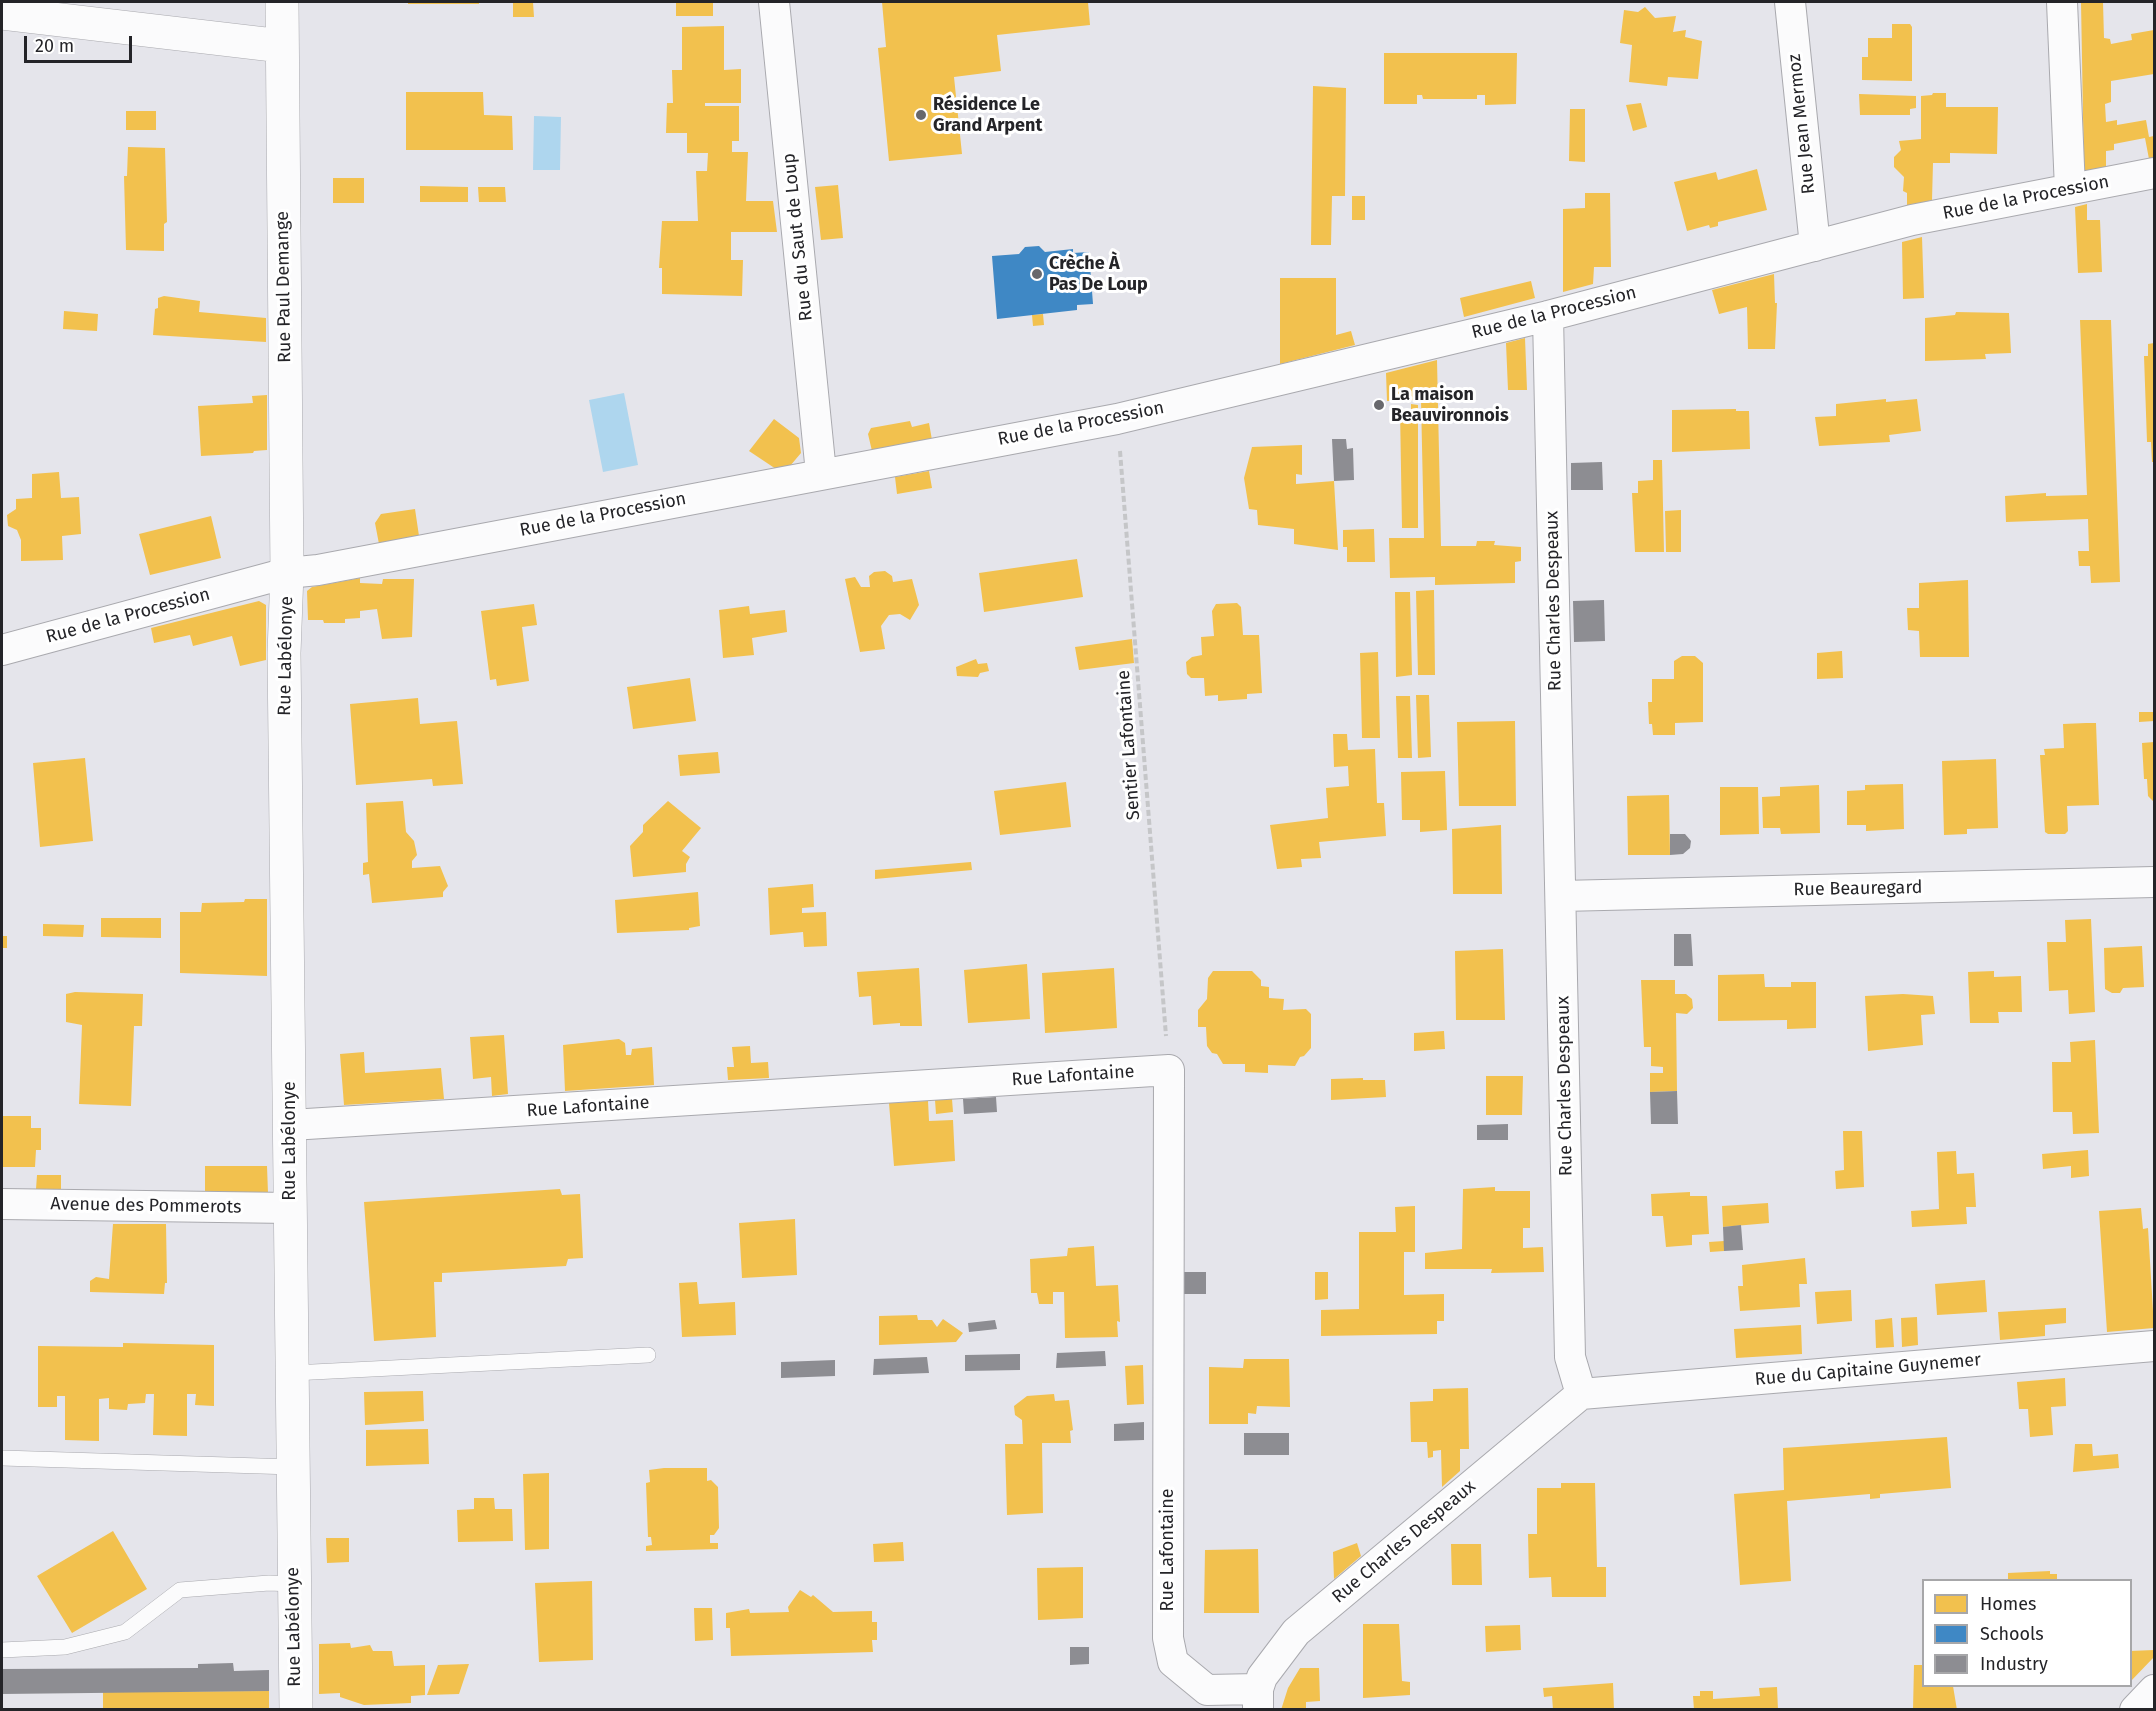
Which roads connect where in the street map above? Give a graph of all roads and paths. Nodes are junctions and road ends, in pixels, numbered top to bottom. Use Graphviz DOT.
graph roads {
  1 [pos="282,2"];
  2 [pos="774,2"];
  3 [pos="1790,2"];
  4 [pos="2062,2"];
  5 [pos="2,13"];
  6 [pos="282,46"];
  7 [pos="2154,173"];
  8 [pos="2070,189"];
  9 [pos="1815,246"];
  10 [pos="1548,316"];
  11 [pos="1117,419"];
  12 [pos="821,473"];
  13 [pos="287,573"];
  14 [pos="2,650"];
  15 [pos="2154,882"];
  16 [pos="1561,896"];
  17 [pos="1168,1070"];
  18 [pos="291,1125"];
  19 [pos="2,1204"];
  20 [pos="290,1208"];
  21 [pos="2154,1346"];
  22 [pos="648,1355"];
  23 [pos="293,1373"];
  24 [pos="1581,1394"];
  25 [pos="2,1458"];
  26 [pos="293,1467"];
  27 [pos="293,1584"];
  28 [pos="2,1650"];
  29 [pos="2154,1690"];
  30 [pos="1258,1699"];
  31 [pos="296,1710"];
  32 [pos="2135,1710"];
  1 -- 6 [label="main road, Rue Paul Demange"];
  2 -- 12 [label="street, Rue du Saut de Loup"];
  3 -- 9 [label="street, Rue Jean Mermoz"];
  4 -- 8 [label="street"];
  5 -- 6 [label="main road"];
  6 -- 13 [label="main road, Rue Paul Demange"];
  7 -- 8 [label="street, Rue de la Procession"];
  8 -- 9 [label="street, Rue de la Procession"];
  9 -- 10 [label="street, Rue de la Procession"];
  10 -- 11 [label="street, Rue de la Procession"];
  10 -- 16 [label="street, Rue Charles Despeaux"];
  11 -- 12 [label="street, Rue de la Procession"];
  11 -- 17 [label="path, Sentier Lafontaine"];
  12 -- 13 [label="street, Rue de la Procession"];
  13 -- 14 [label="street, Rue de la Procession"];
  13 -- 18 [label="main road, Rue Labélonye"];
  15 -- 16 [label="street, Rue Beauregard"];
  16 -- 24 [label="street, Rue Charles Despeaux"];
  17 -- 18 [label="street, Rue Lafontaine"];
  17 -- 30 [label="street, Rue Lafontaine"];
  18 -- 20 [label="main road, Rue Labélonye"];
  19 -- 20 [label="street, Avenue des Pommerots"];
  20 -- 23 [label="main road, Rue Labélonye"];
  21 -- 24 [label="street, Rue du Capitaine Guynemer"];
  22 -- 23 [label="lane"];
  23 -- 26 [label="main road, Rue Labélonye"];
  24 -- 30 [label="street, Rue Charles Despeaux"];
  25 -- 26 [label="lane"];
  26 -- 27 [label="main road, Rue Labélonye"];
  27 -- 28 [label="lane"];
  27 -- 31 [label="main road, Rue Labélonye"];
  29 -- 32 [label="street"];
}
